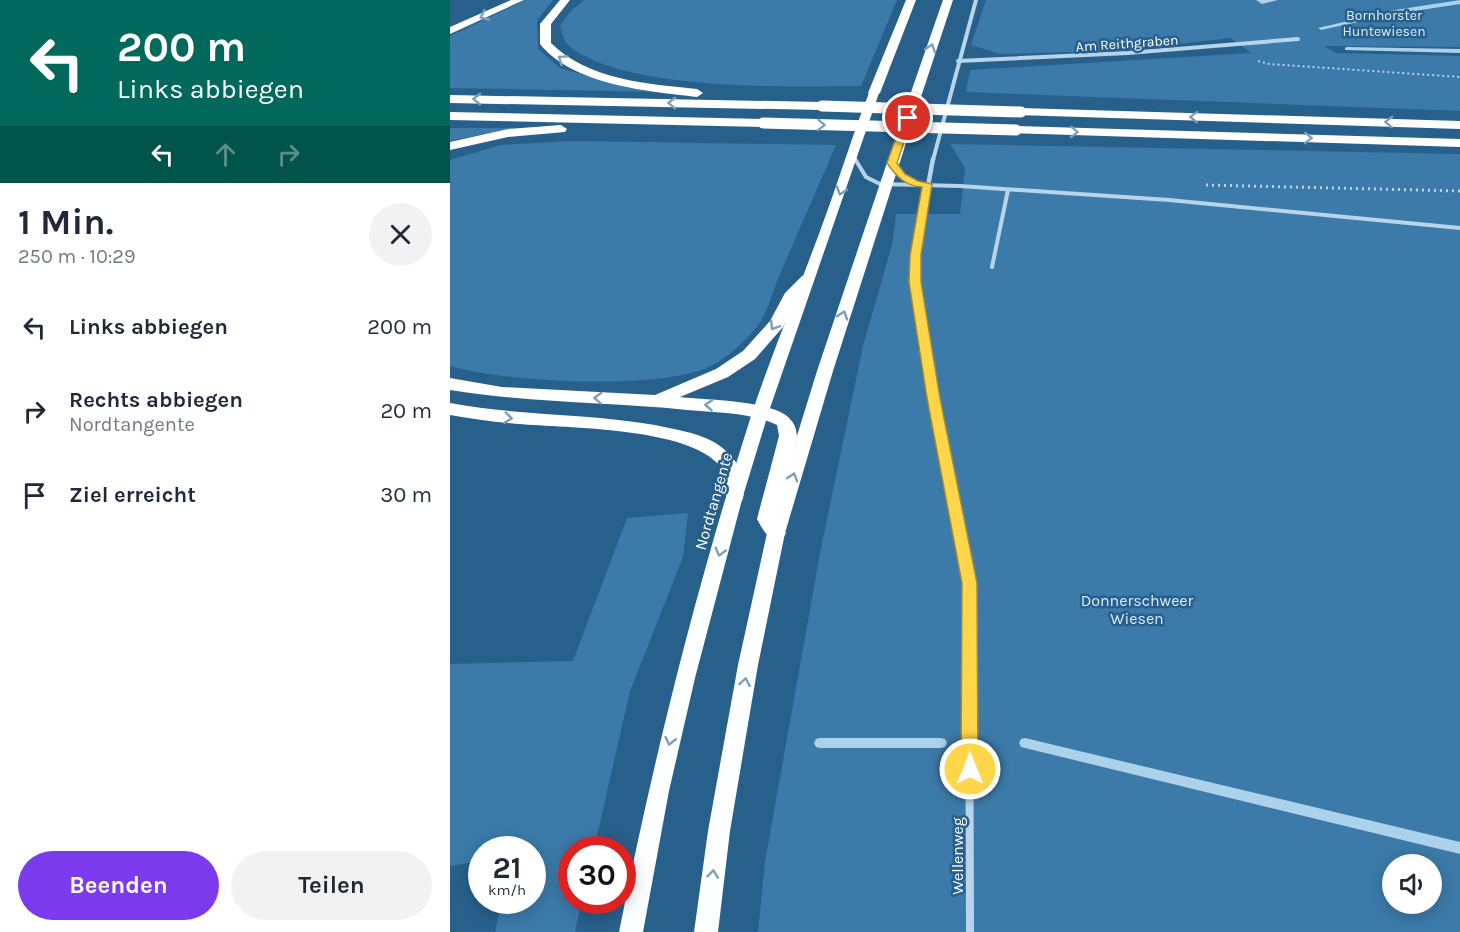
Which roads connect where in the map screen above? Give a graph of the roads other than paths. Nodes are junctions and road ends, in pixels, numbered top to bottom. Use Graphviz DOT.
graph roads {
  1 [pos="519,0"];
  2 [pos="565,0"];
  3 [pos="911,0"];
  4 [pos="948,0"];
  5 [pos="976,0"];
  6 [pos="450,31"];
  7 [pos="1298,39"];
  8 [pos="958,61"];
  9 [pos="874,93"];
  10 [pos="450,99"];
  11 [pos="774,101"];
  12 [pos="450,116"];
  13 [pos="908,118"];
  14 [pos="738,123"];
  15 [pos="1460,125"];
  16 [pos="1460,143"];
  17 [pos="450,146"];
  18 [pos="852,150"];
  19 [pos="892,163"];
  20 [pos="916,183"];
  21 [pos="927,184"];
  22 [pos="884,185"];
  23 [pos="1008,190"];
  24 [pos="1460,228"];
  25 [pos="993,267"];
  26 [pos="807,279"];
  27 [pos="450,384"];
  28 [pos="656,401"];
  29 [pos="450,409"];
  30 [pos="761,411"];
  31 [pos="735,496"];
  32 [pos="776,534"];
  33 [pos="631,932"];
  34 [pos="706,932"];
  35 [pos="970,932"];
  1 -- 6 [label="highway, one-way"];
  11 -- 2 [label="highway, one-way"];
  3 -- 9 [label="highway"];
  13 -- 4 [label="highway, one-way"];
  5 -- 8 [label="street, Wellenweg"];
  7 -- 8 [label="street, Am Reithgraben"];
  8 -- 21 [label="street, Wellenweg"];
  9 -- 18 [label="highway, Nordtangente"];
  11 -- 10 [label="highway, one-way"];
  15 -- 11 [label="highway, one-way, bridge"];
  12 -- 14 [label="highway"];
  13 -- 19 [label="highway"];
  14 -- 16 [label="highway, one-way, bridge"];
  14 -- 17 [label="highway"];
  18 -- 22 [label="lane"];
  18 -- 26 [label="highway, Nordtangente, one-way"];
  19 -- 20 [label="lane"];
  19 -- 22 [label="highway"];
  20 -- 21 [label="lane"];
  20 -- 22 [label="lane"];
  21 -- 23 [label="lane"];
  21 -- 35 [label="street, Wellenweg"];
  32 -- 22 [label="highway, one-way"];
  23 -- 24 [label="lane"];
  23 -- 25 [label="lane"];
  26 -- 28 [label="highway, one-way"];
  26 -- 30 [label="highway, Nordtangente"];
  28 -- 27 [label="highway, one-way"];
  30 -- 28 [label="highway, one-way"];
  29 -- 31 [label="highway, one-way"];
  30 -- 31 [label="highway, Nordtangente"];
  30 -- 32 [label="highway"];
  31 -- 33 [label="highway, Nordtangente, one-way"];
  34 -- 32 [label="highway, one-way"];
}
